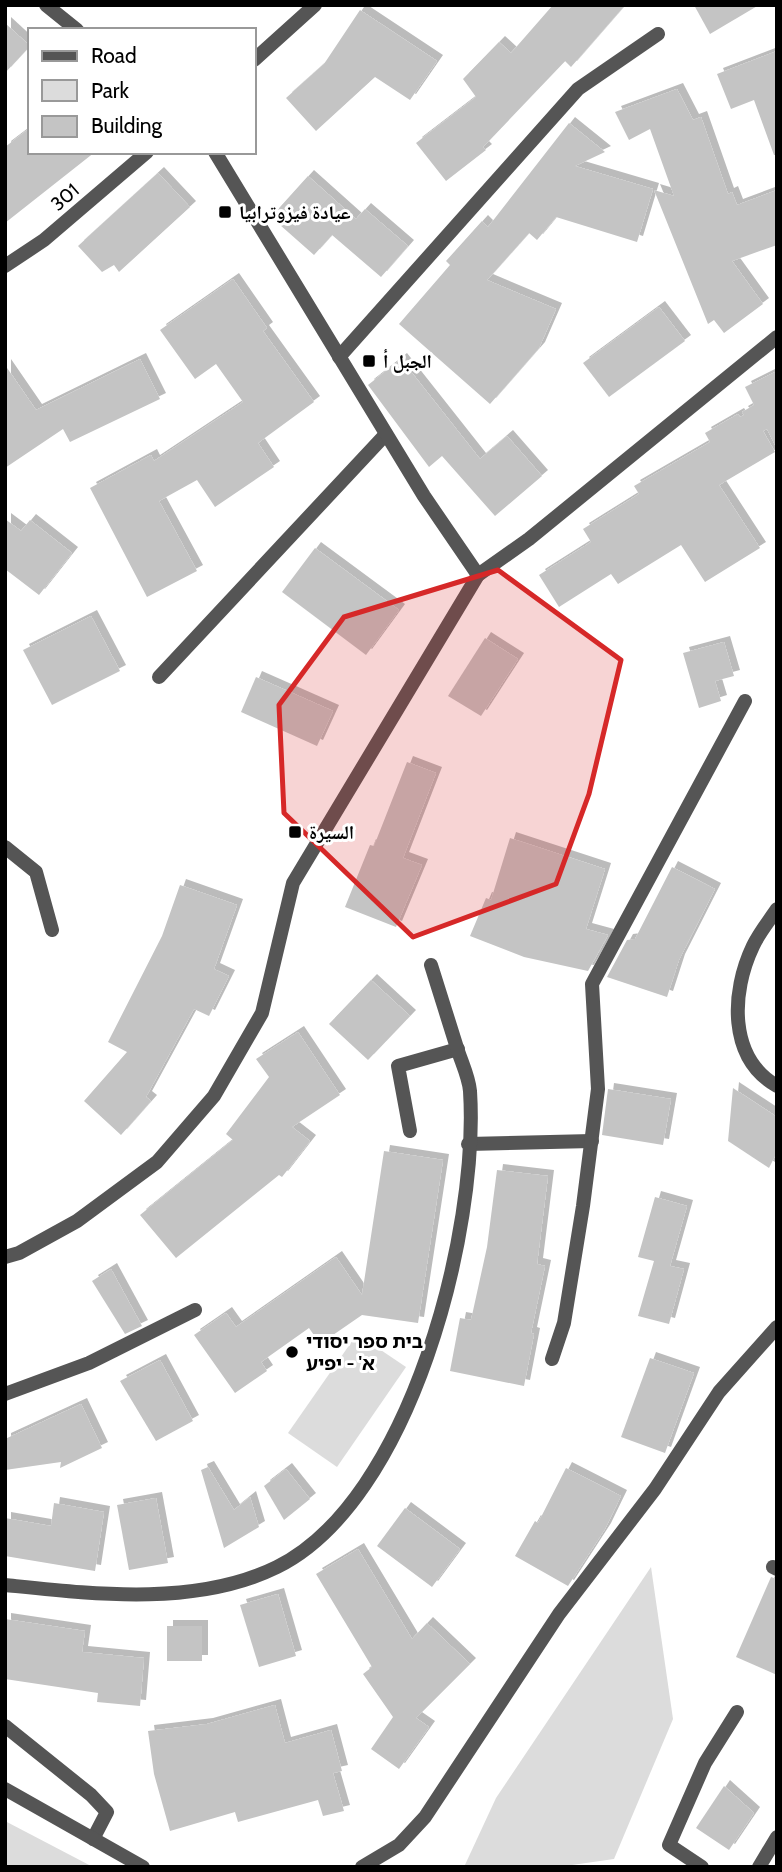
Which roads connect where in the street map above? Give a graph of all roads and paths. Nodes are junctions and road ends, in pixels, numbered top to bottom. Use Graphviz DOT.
graph roads {
  1 [pos="46,5"];
  2 [pos="315,5"];
  3 [pos="75,28"];
  4 [pos="658,34"];
  5 [pos="256,58"];
  6 [pos="145,154"];
  7 [pos="216,154"];
  8 [pos="5,266"];
  9 [pos="777,337"];
  10 [pos="339,356"];
  11 [pos="386,434"];
  12 [pos="478,575"];
  13 [pos="159,677"];
  14 [pos="745,701"];
  15 [pos="5,847"];
  16 [pos="777,909"];
  17 [pos="52,930"];
  18 [pos="431,965"];
  19 [pos="458,1049"];
  20 [pos="777,1086"];
  21 [pos="411,1131"];
  22 [pos="592,1141"];
  23 [pos="468,1144"];
  24 [pos="5,1257"];
  25 [pos="195,1311"];
  26 [pos="777,1327"];
  27 [pos="552,1359"];
  28 [pos="5,1394"];
  29 [pos="5,1585"];
  30 [pos="737,1712"];
  31 [pos="5,1726"];
  32 [pos="5,1789"];
  33 [pos="777,1837"];
  34 [pos="93,1839"];
  35 [pos="143,1867"];
  36 [pos="362,1867"];
  37 [pos="702,1867"];
  38 [pos="759,1867"];
  1 -- 3 [label="street"];
  2 -- 5 [label="street"];
  4 -- 10 [label="street"];
  6 -- 8 [label="street, 301"];
  7 -- 10 [label="street"];
  9 -- 12 [label="street"];
  10 -- 11 [label="street"];
  11 -- 12 [label="street"];
  11 -- 13 [label="street"];
  12 -- 24 [label="street"];
  14 -- 22 [label="street"];
  15 -- 17 [label="street"];
  16 -- 20 [label="street"];
  18 -- 19 [label="street"];
  19 -- 21 [label="street"];
  19 -- 23 [label="street"];
  22 -- 23 [label="street"];
  22 -- 27 [label="street"];
  23 -- 29 [label="street"];
  25 -- 28 [label="street"];
  26 -- 36 [label="street"];
  30 -- 37 [label="street"];
  31 -- 34 [label="street"];
  32 -- 34 [label="street"];
  33 -- 38 [label="street"];
  34 -- 35 [label="street"];
}
